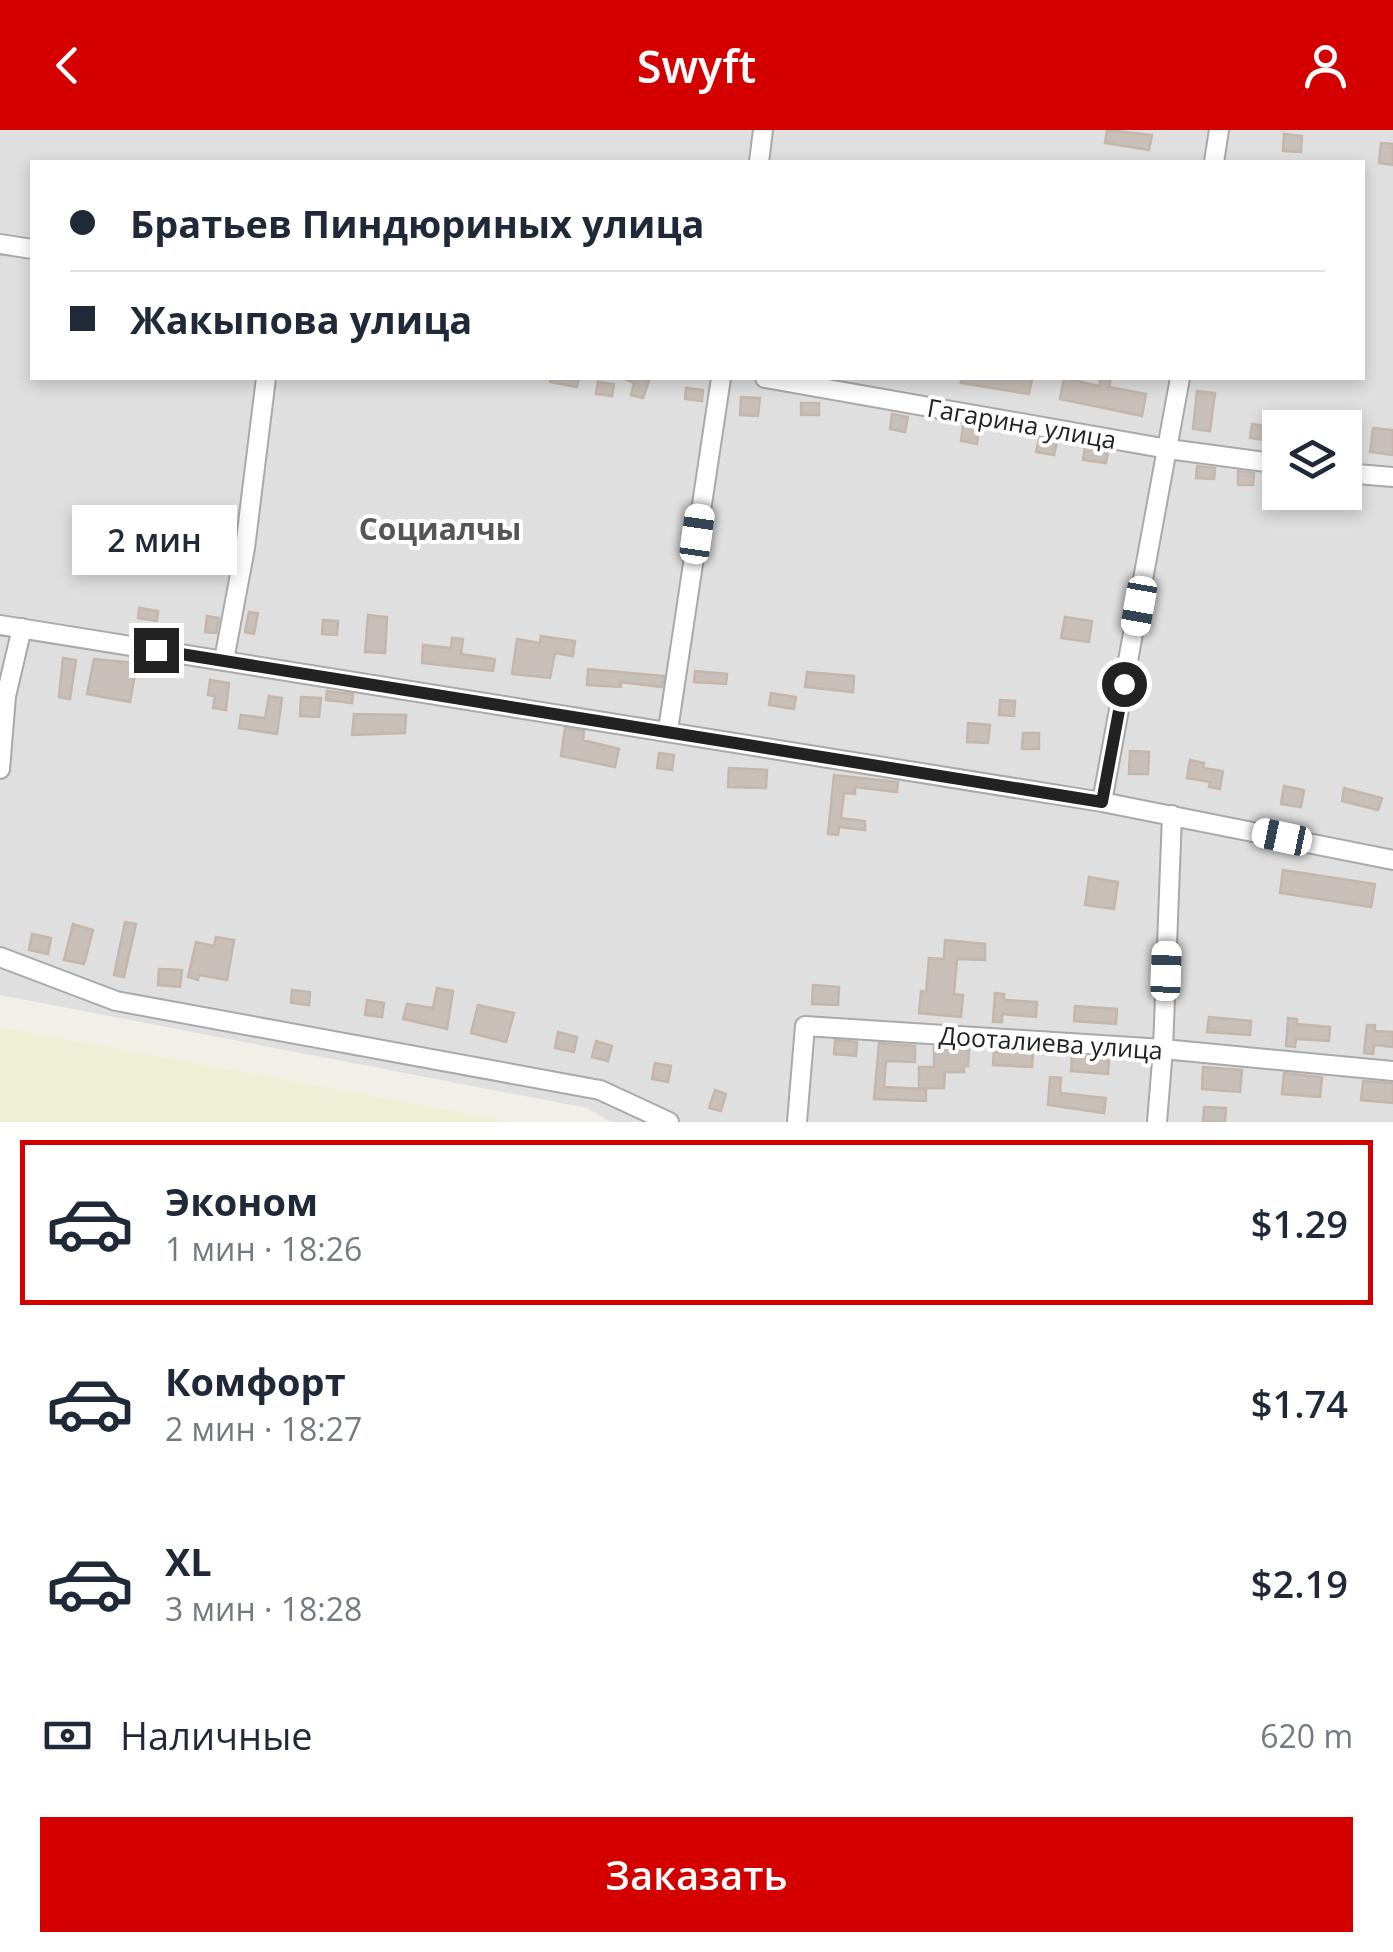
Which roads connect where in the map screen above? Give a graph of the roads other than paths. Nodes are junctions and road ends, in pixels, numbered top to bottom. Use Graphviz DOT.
graph roads {
  1 [pos="764,130"];
  2 [pos="1220,130"];
  3 [pos="758,160"];
  4 [pos="1214,160"];
  5 [pos="0,244"];
  6 [pos="30,249"];
  7 [pos="266,380"];
  8 [pos="720,380"];
  9 [pos="777,380"];
  10 [pos="1180,380"];
  11 [pos="1168,448"];
  12 [pos="1262,461"];
  13 [pos="1362,474"];
  14 [pos="1393,477"];
  15 [pos="0,625"];
  16 [pos="22,628"];
  17 [pos="224,660"];
  18 [pos="668,730"];
  19 [pos="0,769"];
  20 [pos="1102,802"];
  21 [pos="1172,815"];
  22 [pos="1393,860"];
  23 [pos="0,957"];
  24 [pos="1163,1049"];
  25 [pos="1393,1070"];
  26 [pos="669,1122"];
  27 [pos="797,1122"];
  28 [pos="1157,1122"];
  1 -- 3 [label="street"];
  2 -- 4 [label="street"];
  5 -- 6 [label="street"];
  7 -- 17 [label="street"];
  8 -- 18 [label="street"];
  9 -- 11 [label="street, Гагарина улица"];
  10 -- 11 [label="street"];
  11 -- 12 [label="street, Гагарина улица"];
  11 -- 20 [label="street"];
  13 -- 14 [label="street"];
  15 -- 16 [label="street"];
  16 -- 17 [label="street"];
  16 -- 19 [label="street"];
  17 -- 18 [label="street"];
  18 -- 20 [label="street"];
  20 -- 21 [label="street"];
  21 -- 22 [label="street"];
  21 -- 24 [label="street"];
  23 -- 26 [label="street"];
  24 -- 25 [label="street, Дооталиева улица"];
  24 -- 27 [label="street, Дооталиева улица"];
  24 -- 28 [label="street"];
}
